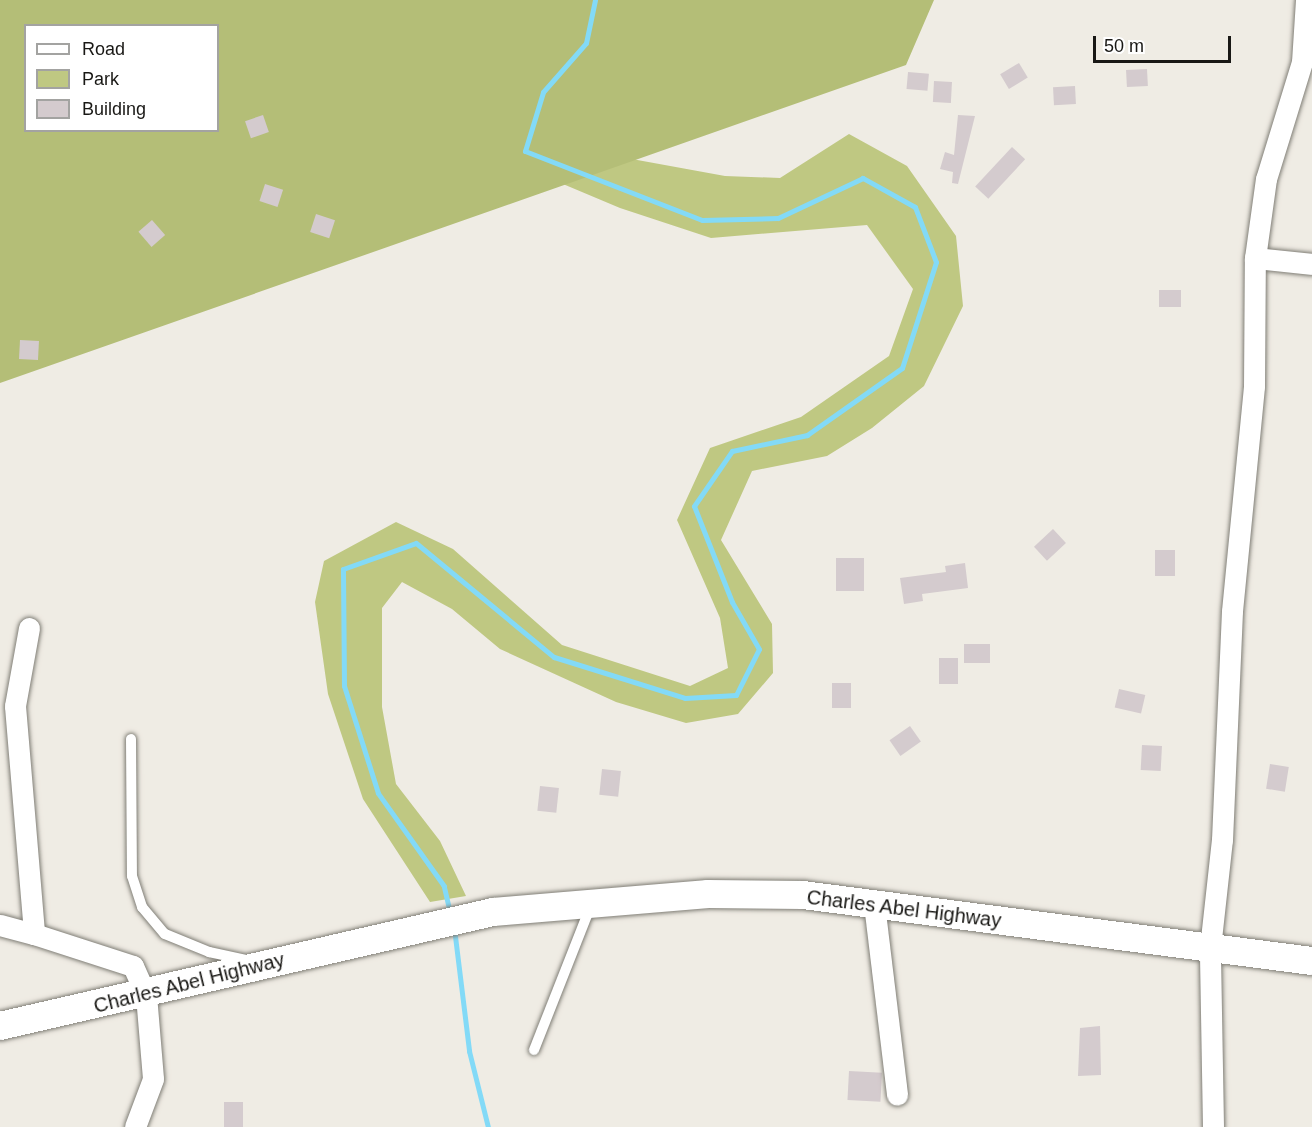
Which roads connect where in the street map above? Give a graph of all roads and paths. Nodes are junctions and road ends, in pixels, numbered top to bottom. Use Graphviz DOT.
graph roads {
  1 [pos="1306,0"];
  2 [pos="1307,62"];
  3 [pos="1255,258"];
  4 [pos="1312,264"];
  5 [pos="29,628"];
  6 [pos="131,739"];
  7 [pos="592,902"];
  8 [pos="874,904"];
  9 [pos="0,925"];
  10 [pos="34,934"];
  11 [pos="1210,948"];
  12 [pos="1312,961"];
  13 [pos="266,964"];
  14 [pos="146,995"];
  15 [pos="0,1026"];
  16 [pos="534,1050"];
  17 [pos="897,1095"];
  18 [pos="135,1127"];
  19 [pos="1213,1127"];
  1 -- 2 [label="street"];
  2 -- 3 [label="street"];
  3 -- 4 [label="street"];
  3 -- 11 [label="street"];
  5 -- 10 [label="street"];
  6 -- 13 [label="lane"];
  7 -- 8 [label="main road, Charles Abel Highway"];
  7 -- 13 [label="main road, Charles Abel Highway"];
  7 -- 16 [label="lane"];
  8 -- 11 [label="main road, Charles Abel Highway"];
  8 -- 17 [label="street"];
  9 -- 10 [label="street"];
  10 -- 14 [label="street"];
  11 -- 12 [label="main road, Charles Abel Highway"];
  11 -- 19 [label="street"];
  13 -- 14 [label="main road, Charles Abel Highway"];
  14 -- 15 [label="main road, Charles Abel Highway"];
  14 -- 18 [label="street"];
}
